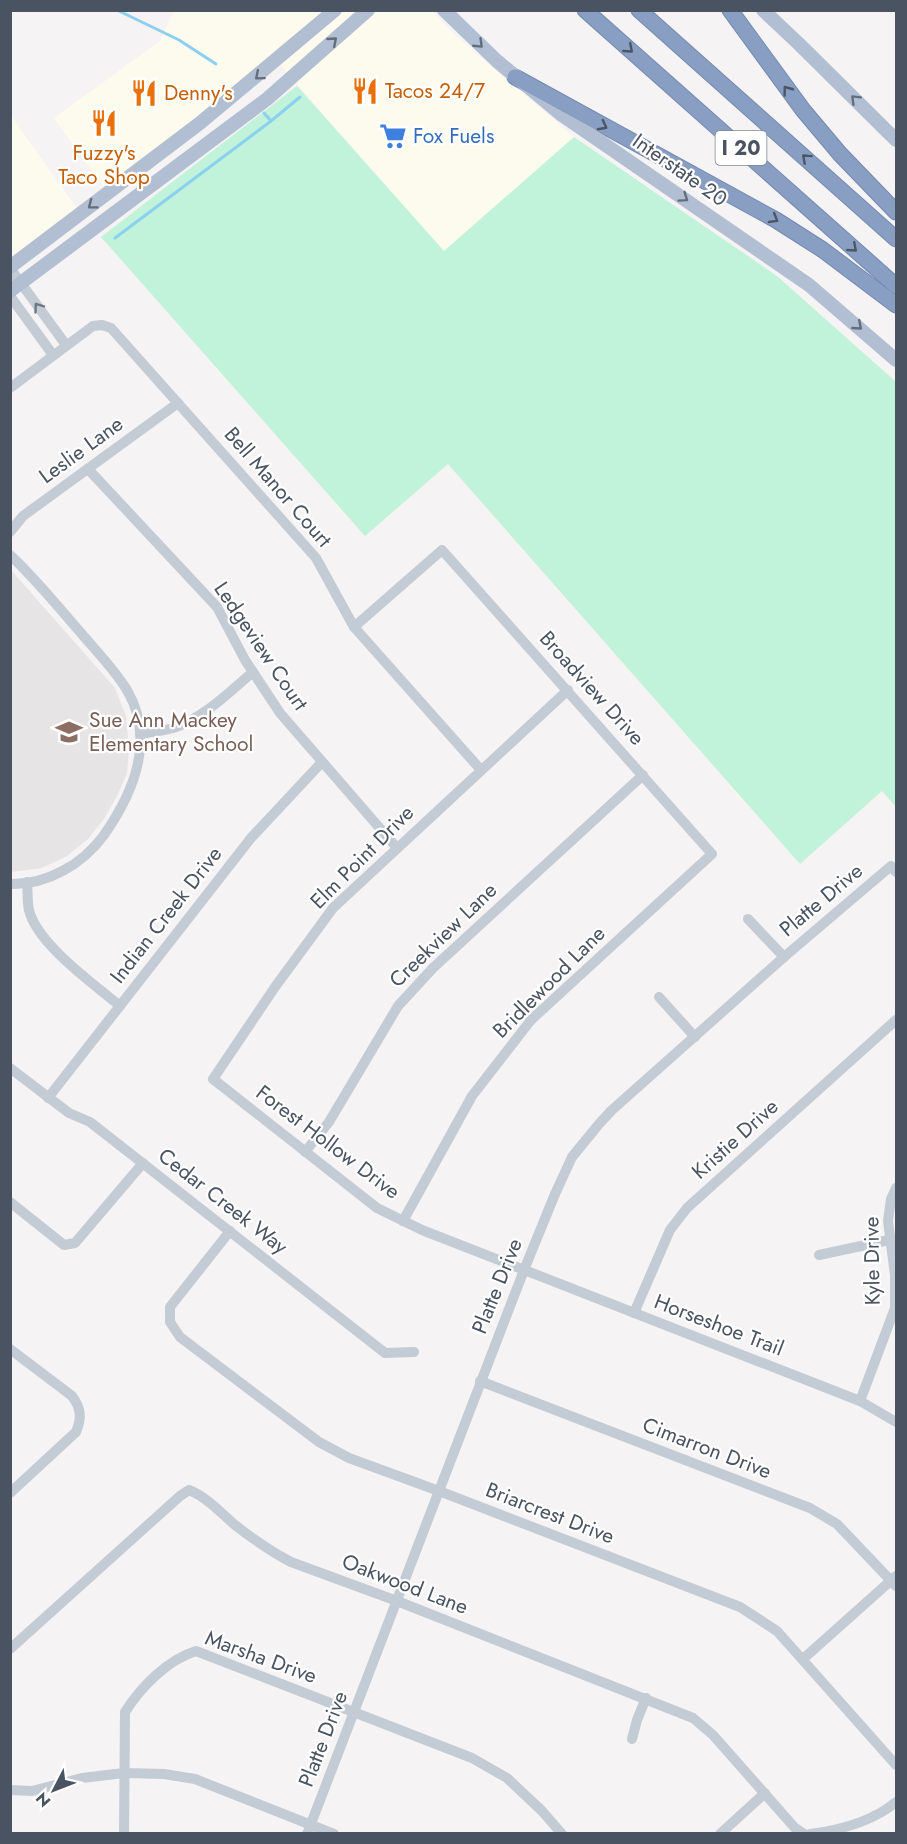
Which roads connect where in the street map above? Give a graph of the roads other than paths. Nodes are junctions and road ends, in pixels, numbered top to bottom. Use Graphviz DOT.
graph roads {
  1 [pos="335,10"];
  2 [pos="368,10"];
  3 [pos="444,10"];
  4 [pos="585,10"];
  5 [pos="639,10"];
  6 [pos="730,10"];
  7 [pos="763,10"];
  8 [pos="283,55"];
  9 [pos="298,72"];
  10 [pos="515,77"];
  11 [pos="200,123"];
  12 [pos="212,139"];
  13 [pos="897,140"];
  14 [pos="156,157"];
  15 [pos="168,172"];
  16 [pos="897,212"];
  17 [pos="897,238"];
  18 [pos="10,268"];
  19 [pos="897,286"];
  20 [pos="14,290"];
  21 [pos="897,305"];
  22 [pos="66,345"];
  23 [pos="53,355"];
  24 [pos="897,360"];
  25 [pos="10,388"];
  26 [pos="178,403"];
  27 [pos="88,469"];
  28 [pos="10,532"];
  29 [pos="10,555"];
  30 [pos="354,627"];
  31 [pos="253,672"];
  32 [pos="568,690"];
  33 [pos="140,734"];
  34 [pos="322,762"];
  35 [pos="481,770"];
  36 [pos="643,775"];
  37 [pos="397,848"];
  38 [pos="712,854"];
  39 [pos="894,869"];
  40 [pos="27,882"];
  41 [pos="10,884"];
  42 [pos="748,920"];
  43 [pos="784,957"];
  44 [pos="659,997"];
  45 [pos="120,1006"];
  46 [pos="897,1020"];
  47 [pos="695,1037"];
  48 [pos="10,1068"];
  49 [pos="213,1078"];
  50 [pos="48,1098"];
  51 [pos="305,1152"];
  52 [pos="142,1163"];
  53 [pos="897,1188"];
  54 [pos="10,1202"];
  55 [pos="403,1221"];
  56 [pos="230,1231"];
  57 [pos="889,1240"];
  58 [pos="819,1255"];
  59 [pos="524,1270"];
  60 [pos="634,1313"];
  61 [pos="10,1349"];
  62 [pos="414,1352"];
  63 [pos="480,1382"];
  64 [pos="860,1401"];
  65 [pos="897,1422"];
  66 [pos="439,1491"];
  67 [pos="10,1493"];
  68 [pos="895,1581"];
  69 [pos="397,1601"];
  70 [pos="10,1649"];
  71 [pos="803,1659"];
  72 [pos="646,1698"];
  73 [pos="354,1713"];
  74 [pos="632,1739"];
  75 [pos="897,1765"];
  76 [pos="124,1773"];
  77 [pos="10,1790"];
  78 [pos="765,1793"];
  79 [pos="897,1802"];
  80 [pos="309,1829"];
  81 [pos="124,1833"];
  82 [pos="334,1833"];
  83 [pos="562,1833"];
  84 [pos="720,1833"];
  85 [pos="804,1833"];
  86 [pos="810,1833"];
  1 -- 8 [label="main road"];
  9 -- 2 [label="main road, one-way"];
  3 -- 10 [label="main road, Interstate 20, one-way"];
  4 -- 19 [label="highway, I 20, one-way"];
  17 -- 5 [label="highway, I 20, one-way"];
  16 -- 6 [label="highway, one-way"];
  13 -- 7 [label="main road, one-way"];
  8 -- 9 [label="main road"];
  8 -- 11 [label="main road, one-way"];
  9 -- 12 [label="main road"];
  10 -- 21 [label="highway, one-way"];
  10 -- 24 [label="main road, Interstate 20, one-way"];
  11 -- 12 [label="main road"];
  11 -- 14 [label="main road"];
  12 -- 15 [label="main road"];
  14 -- 15 [label="main road"];
  14 -- 18 [label="main road, one-way"];
  15 -- 20 [label="main road"];
  18 -- 20 [label="street"];
  22 -- 20 [label="street, one-way"];
  20 -- 23 [label="street"];
  22 -- 23 [label="street"];
  22 -- 26 [label="street, Bell Manor Court"];
  23 -- 25 [label="street"];
  26 -- 27 [label="street, Leslie Lane"];
  26 -- 30 [label="street, Bell Manor Court"];
  27 -- 28 [label="street, Leslie Lane"];
  27 -- 31 [label="street, Ledgeview Court"];
  29 -- 33 [label="street"];
  30 -- 32 [label="street, Broadview Drive"];
  30 -- 35 [label="street, Bell Manor Court"];
  31 -- 33 [label="street"];
  31 -- 34 [label="street, Ledgeview Court"];
  32 -- 35 [label="street, Elm Point Drive"];
  32 -- 36 [label="street, Broadview Drive"];
  33 -- 40 [label="street"];
  34 -- 37 [label="street, Ledgeview Court"];
  34 -- 45 [label="street, Indian Creek Drive"];
  35 -- 37 [label="street, Elm Point Drive"];
  36 -- 38 [label="street, Broadview Drive"];
  36 -- 51 [label="street, Creekview Lane"];
  37 -- 49 [label="street, Elm Point Drive"];
  38 -- 55 [label="street, Bridlewood Lane"];
  39 -- 43 [label="street, Platte Drive"];
  40 -- 41 [label="street"];
  40 -- 45 [label="street"];
  42 -- 43 [label="street"];
  43 -- 47 [label="street, Platte Drive"];
  44 -- 47 [label="street"];
  45 -- 50 [label="street, Indian Creek Drive"];
  46 -- 60 [label="street, Kristie Drive"];
  47 -- 59 [label="street, Platte Drive"];
  48 -- 50 [label="street, Cedar Creek Way"];
  49 -- 51 [label="street, Forest Hollow Drive"];
  50 -- 52 [label="street, Cedar Creek Way"];
  51 -- 55 [label="street, Forest Hollow Drive"];
  52 -- 54 [label="street"];
  52 -- 56 [label="street, Cedar Creek Way"];
  53 -- 57 [label="street, Kyle Drive"];
  55 -- 59 [label="street, Forest Hollow Drive"];
  56 -- 62 [label="street, Cedar Creek Way"];
  56 -- 66 [label="street, Briarcrest Drive"];
  57 -- 58 [label="street"];
  57 -- 64 [label="street, Kyle Drive"];
  59 -- 60 [label="street, Horseshoe Trail"];
  59 -- 63 [label="street, Platte Drive"];
  60 -- 64 [label="street, Horseshoe Trail"];
  61 -- 67 [label="street"];
  63 -- 66 [label="street, Platte Drive"];
  63 -- 68 [label="street, Cimarron Drive"];
  64 -- 65 [label="street, Horseshoe Trail"];
  66 -- 69 [label="street, Platte Drive"];
  66 -- 71 [label="street, Briarcrest Drive"];
  68 -- 71 [label="street"];
  69 -- 70 [label="street, Oakwood Lane"];
  69 -- 72 [label="street, Oakwood Lane"];
  69 -- 73 [label="street, Platte Drive"];
  71 -- 75 [label="street, Briarcrest Drive"];
  72 -- 74 [label="street"];
  72 -- 78 [label="street, Oakwood Lane"];
  73 -- 76 [label="street, Marsha Drive"];
  73 -- 80 [label="street, Platte Drive"];
  73 -- 83 [label="street, Marsha Drive"];
  76 -- 77 [label="street"];
  76 -- 80 [label="street"];
  76 -- 81 [label="street, Marsha Drive"];
  78 -- 84 [label="street"];
  78 -- 85 [label="street, Oakwood Lane"];
  79 -- 86 [label="street"];
  80 -- 82 [label="street"];
}
